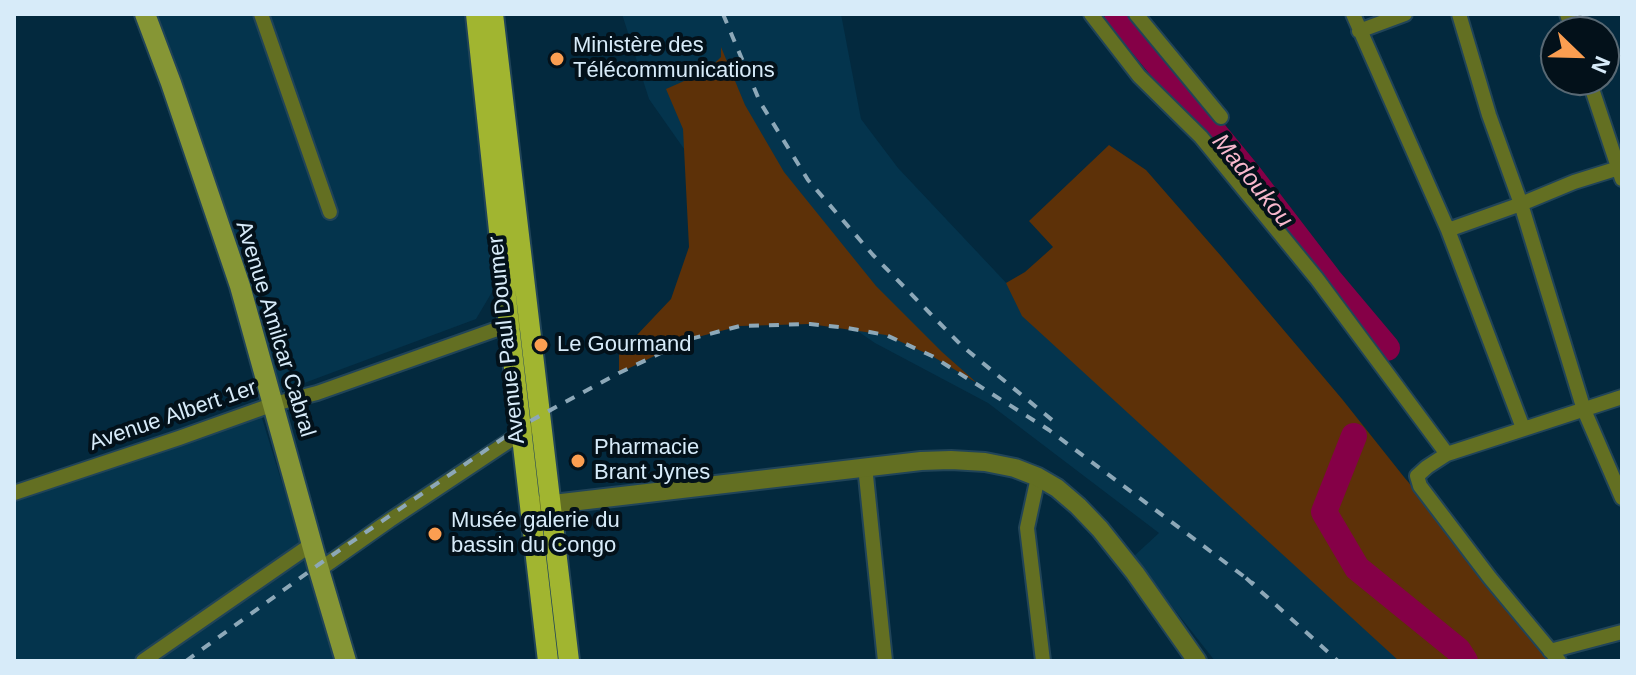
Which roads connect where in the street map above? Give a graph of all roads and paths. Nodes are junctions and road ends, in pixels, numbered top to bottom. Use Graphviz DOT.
graph roads {
  1 [pos="145,14"];
  2 [pos="261,14"];
  3 [pos="476,14"];
  4 [pos="493,14"];
  5 [pos="1091,14"];
  6 [pos="1136,14"];
  7 [pos="1353,14"];
  8 [pos="1405,14"];
  9 [pos="1459,14"];
  10 [pos="1359,31"];
  11 [pos="489,60"];
  12 [pos="1595,96"];
  13 [pos="1221,117"];
  14 [pos="1621,171"];
  15 [pos="1521,204"];
  16 [pos="330,212"];
  17 [pos="1448,230"];
  18 [pos="529,318"];
  19 [pos="509,325"];
  20 [pos="1622,397"];
  21 [pos="274,404"];
  22 [pos="1584,410"];
  23 [pos="540,420"];
  24 [pos="1523,428"];
  25 [pos="522,433"];
  26 [pos="1447,454"];
  27 [pos="865,466"];
  28 [pos="1038,477"];
  29 [pos="14,493"];
  30 [pos="1622,498"];
  31 [pos="540,506"];
  32 [pos="312,544"];
  33 [pos="546,556"];
  34 [pos="319,570"];
  35 [pos="1622,632"];
  36 [pos="1554,656"];
  37 [pos="143,661"];
  38 [pos="346,661"];
  39 [pos="548,661"];
  40 [pos="569,661"];
  41 [pos="885,661"];
  42 [pos="1043,661"];
  43 [pos="1197,661"];
  1 -- 21 [label="main road, Avenue Amilcar Cabral"];
  2 -- 16 [label="street"];
  3 -- 11 [label="main road, Avenue Paul Doumer"];
  4 -- 11 [label="main road, Avenue Paul Doumer"];
  5 -- 26 [label="street"];
  6 -- 13 [label="street"];
  7 -- 10 [label="street"];
  8 -- 10 [label="street"];
  9 -- 15 [label="street"];
  10 -- 17 [label="street"];
  11 -- 18 [label="main road, Avenue Paul Doumer"];
  11 -- 19 [label="main road, Avenue Paul Doumer"];
  12 -- 14 [label="street"];
  14 -- 15 [label="street"];
  15 -- 17 [label="street"];
  15 -- 22 [label="street"];
  17 -- 24 [label="street"];
  18 -- 19 [label="street, Avenue Albert 1er"];
  18 -- 23 [label="main road, Avenue Paul Doumer"];
  19 -- 21 [label="street, Avenue Albert 1er"];
  19 -- 25 [label="main road, Avenue Paul Doumer"];
  20 -- 22 [label="street"];
  21 -- 29 [label="street, Avenue Albert 1er"];
  21 -- 32 [label="main road, Avenue Amilcar Cabral"];
  22 -- 24 [label="street"];
  22 -- 30 [label="street"];
  23 -- 25 [label="street"];
  23 -- 31 [label="main road, Avenue Paul Doumer"];
  24 -- 26 [label="street"];
  25 -- 31 [label="main road, Avenue Paul Doumer"];
  25 -- 34 [label="street"];
  26 -- 36 [label="street"];
  27 -- 28 [label="street"];
  27 -- 31 [label="street"];
  27 -- 41 [label="street"];
  28 -- 42 [label="street"];
  28 -- 43 [label="street"];
  31 -- 33 [label="main road, Avenue Paul Doumer"];
  32 -- 34 [label="main road, Avenue Amilcar Cabral"];
  32 -- 37 [label="street"];
  33 -- 39 [label="main road, Avenue Paul Doumer"];
  33 -- 40 [label="main road, Avenue Paul Doumer"];
  34 -- 38 [label="main road, Avenue Amilcar Cabral"];
  35 -- 36 [label="street"];
}
